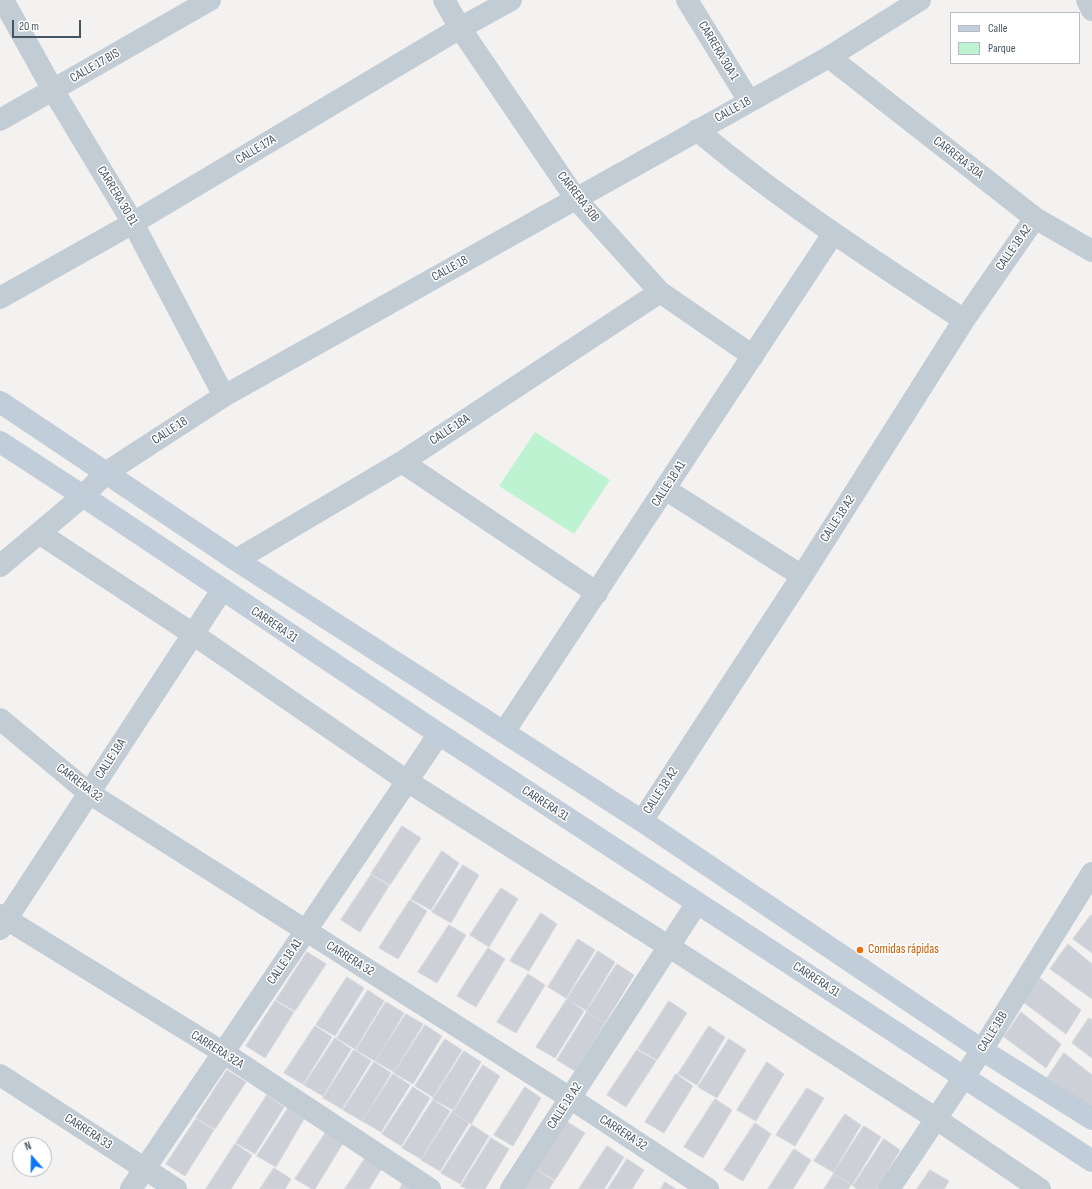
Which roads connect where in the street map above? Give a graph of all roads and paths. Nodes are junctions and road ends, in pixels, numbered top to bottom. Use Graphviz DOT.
graph roads {
  1 [pos="3,0"];
  2 [pos="210,0"];
  3 [pos="444,0"];
  4 [pos="511,0"];
  5 [pos="687,0"];
  6 [pos="920,0"];
  7 [pos="1087,0"];
  8 [pos="894,7"];
  9 [pos="1092,10"];
  10 [pos="460,28"];
  11 [pos="829,57"];
  12 [pos="53,90"];
  13 [pos="749,101"];
  14 [pos="0,120"];
  15 [pos="697,130"];
  16 [pos="576,200"];
  17 [pos="1034,218"];
  18 [pos="133,223"];
  19 [pos="833,234"];
  20 [pos="1092,251"];
  21 [pos="660,292"];
  22 [pos="0,298"];
  23 [pos="964,320"];
  24 [pos="753,356"];
  25 [pos="224,396"];
  26 [pos="0,402"];
  27 [pos="0,442"];
  28 [pos="402,462"];
  29 [pos="107,472"];
  30 [pos="665,489"];
  31 [pos="83,496"];
  32 [pos="39,533"];
  33 [pos="236,560"];
  34 [pos="0,566"];
  35 [pos="802,576"];
  36 [pos="222,590"];
  37 [pos="597,593"];
  38 [pos="193,634"];
  39 [pos="0,719"];
  40 [pos="504,732"];
  41 [pos="438,734"];
  42 [pos="407,781"];
  43 [pos="89,792"];
  44 [pos="642,821"];
  45 [pos="1092,873"];
  46 [pos="696,903"];
  47 [pos="2,921"];
  48 [pos="306,931"];
  49 [pos="668,946"];
  50 [pos="982,1050"];
  51 [pos="224,1053"];
  52 [pos="0,1075"];
  53 [pos="964,1076"];
  54 [pos="570,1098"];
  55 [pos="935,1118"];
  56 [pos="1092,1119"];
  57 [pos="1092,1161"];
  58 [pos="145,1169"];
  59 [pos="131,1189"];
  60 [pos="176,1189"];
  61 [pos="430,1189"];
  62 [pos="511,1189"];
  63 [pos="708,1189"];
  64 [pos="888,1189"];
  65 [pos="1040,1189"];
  1 -- 12 [label="street, CARRERA 30 B1"];
  2 -- 12 [label="street, CALLE 17 BIS"];
  3 -- 10 [label="street, CARRERA 30B"];
  4 -- 10 [label="street, CALLE 17A"];
  5 -- 13 [label="street, CARRERA 30A 1"];
  6 -- 8 [label="street, CALLE 18"];
  7 -- 9 [label="street"];
  8 -- 11 [label="street, CALLE 18"];
  10 -- 16 [label="street, CARRERA 30B"];
  10 -- 18 [label="street, CALLE 17A"];
  11 -- 13 [label="street, CALLE 18"];
  11 -- 17 [label="street, CARRERA 30A"];
  12 -- 14 [label="street, CALLE 17 BIS"];
  12 -- 18 [label="street, CARRERA 30 B1"];
  13 -- 15 [label="street, CALLE 18"];
  15 -- 16 [label="street, CALLE 18"];
  15 -- 19 [label="street"];
  16 -- 21 [label="street, CARRERA 30B"];
  16 -- 25 [label="street, CALLE 18"];
  17 -- 20 [label="street, CARRERA 30A"];
  17 -- 23 [label="street, CALLE 18 A2"];
  18 -- 22 [label="street, CALLE 17A"];
  18 -- 25 [label="street, CARRERA 30 B1"];
  19 -- 23 [label="street"];
  19 -- 24 [label="street, CALLE 18 A1"];
  21 -- 24 [label="street, CARRERA 30B"];
  21 -- 28 [label="street, CALLE 18A"];
  23 -- 35 [label="street, CALLE 18 A2"];
  24 -- 30 [label="street, CALLE 18 A1"];
  25 -- 29 [label="street, CALLE 18"];
  26 -- 29 [label="main road"];
  27 -- 31 [label="main road, CARRERA 31"];
  28 -- 33 [label="street, CALLE 18A"];
  28 -- 37 [label="street"];
  29 -- 31 [label="street, CALLE 18"];
  29 -- 33 [label="main road"];
  30 -- 35 [label="street"];
  30 -- 37 [label="street, CALLE 18 A1"];
  31 -- 32 [label="street, CALLE 18"];
  31 -- 36 [label="main road, CARRERA 31"];
  32 -- 34 [label="street, CALLE 18"];
  32 -- 38 [label="street"];
  33 -- 40 [label="main road"];
  35 -- 44 [label="street, CALLE 18 A2"];
  36 -- 38 [label="street, CALLE 18A"];
  36 -- 41 [label="main road, CARRERA 31"];
  37 -- 40 [label="street, CALLE 18 A1"];
  38 -- 42 [label="street"];
  38 -- 43 [label="street, CALLE 18A"];
  39 -- 43 [label="street, CARRERA 32"];
  40 -- 44 [label="main road"];
  41 -- 42 [label="street, CALLE 18 A1"];
  41 -- 46 [label="main road, CARRERA 31"];
  42 -- 48 [label="street, CALLE 18 A1"];
  42 -- 49 [label="street"];
  43 -- 47 [label="street, CALLE 18A"];
  43 -- 48 [label="street, CARRERA 32"];
  44 -- 50 [label="main road"];
  45 -- 50 [label="street, CALLE 18B"];
  46 -- 49 [label="street, CALLE 18 A2"];
  46 -- 53 [label="main road, CARRERA 31"];
  47 -- 51 [label="street, CARRERA 32A"];
  48 -- 51 [label="street, CALLE 18 A1"];
  48 -- 54 [label="street, CARRERA 32"];
  49 -- 54 [label="street, CALLE 18 A2"];
  49 -- 55 [label="street"];
  50 -- 53 [label="street, CALLE 18B"];
  50 -- 56 [label="main road"];
  51 -- 58 [label="street, CALLE 18 A1"];
  51 -- 61 [label="street, CARRERA 32A"];
  52 -- 58 [label="street, CARRERA 33"];
  53 -- 55 [label="street, CALLE 18B"];
  53 -- 57 [label="main road, CARRERA 31"];
  54 -- 62 [label="street, CALLE 18 A2"];
  54 -- 63 [label="street, CARRERA 32"];
  55 -- 64 [label="street, CALLE 18B"];
  55 -- 65 [label="street"];
  58 -- 59 [label="street, CALLE 18 A1"];
  58 -- 60 [label="street, CARRERA 33"];
}
